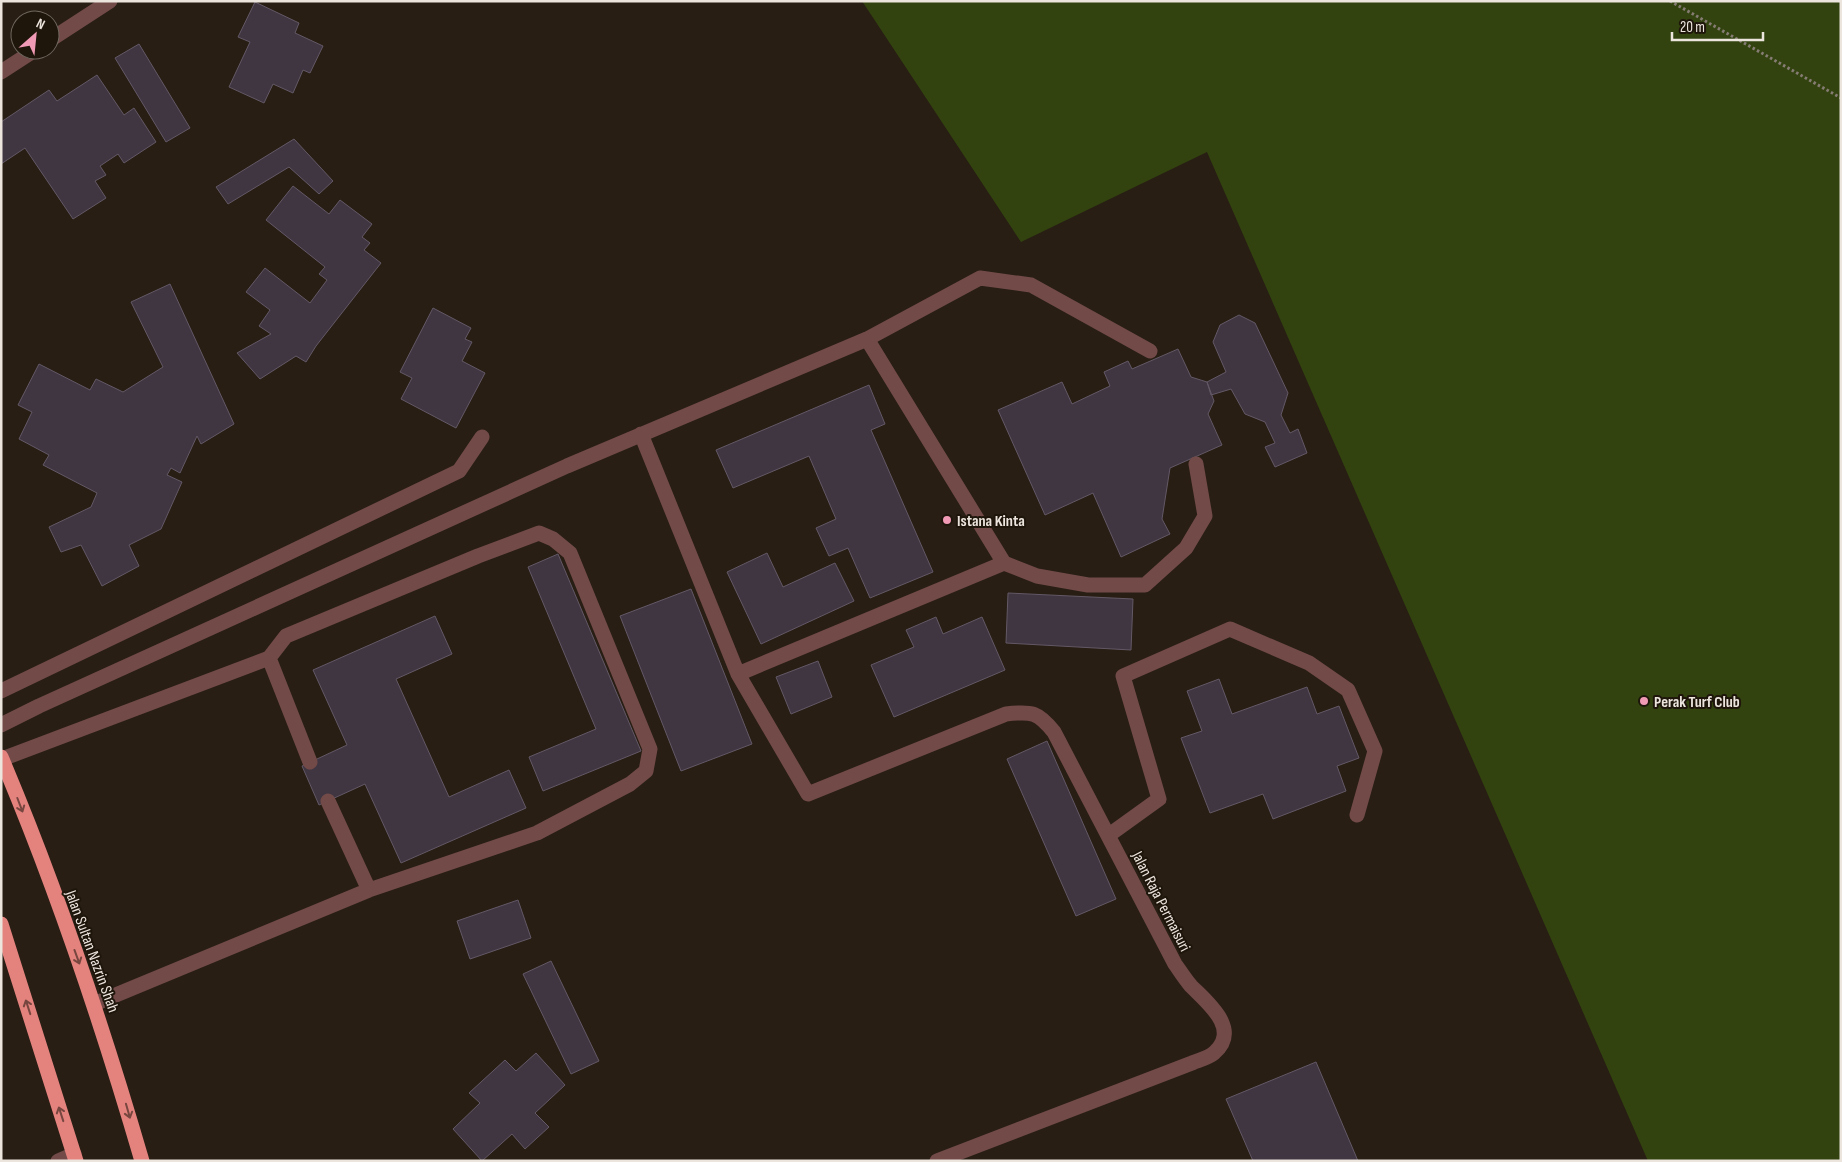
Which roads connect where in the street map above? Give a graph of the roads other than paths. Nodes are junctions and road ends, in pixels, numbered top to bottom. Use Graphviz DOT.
graph roads {
  1 [pos="110,1"];
  2 [pos="60,34"];
  3 [pos="20,60"];
  4 [pos="1,72"];
  5 [pos="866,339"];
  6 [pos="1150,351"];
  7 [pos="642,434"];
  8 [pos="482,438"];
  9 [pos="1196,464"];
  10 [pos="1004,563"];
  11 [pos="269,658"];
  12 [pos="738,674"];
  13 [pos="1,691"];
  14 [pos="1,725"];
  15 [pos="2,758"];
  16 [pos="310,762"];
  17 [pos="328,801"];
  18 [pos="1357,815"];
  19 [pos="1108,835"];
  20 [pos="369,890"];
  21 [pos="1,924"];
  22 [pos="94,1004"];
  23 [pos="75,1158"];
  24 [pos="58,1161"];
  25 [pos="142,1161"];
  26 [pos="937,1161"];
  1 -- 2 [label="street"];
  3 -- 4 [label="street"];
  5 -- 6 [label="street"];
  5 -- 7 [label="street"];
  5 -- 10 [label="street"];
  7 -- 12 [label="street"];
  7 -- 14 [label="street"];
  8 -- 13 [label="street"];
  9 -- 10 [label="street"];
  10 -- 12 [label="street"];
  11 -- 15 [label="street"];
  11 -- 16 [label="street"];
  11 -- 20 [label="street"];
  12 -- 19 [label="street, Jalan Raja Permaisuri"];
  15 -- 22 [label="highway, Jalan Sultan Nazrin Shah, one-way"];
  17 -- 20 [label="street"];
  18 -- 19 [label="street"];
  19 -- 26 [label="street, Jalan Raja Permaisuri"];
  20 -- 22 [label="street"];
  23 -- 21 [label="highway, one-way"];
  22 -- 25 [label="highway, Jalan Sultan Nazrin Shah, one-way"];
  23 -- 24 [label="street"];
}
